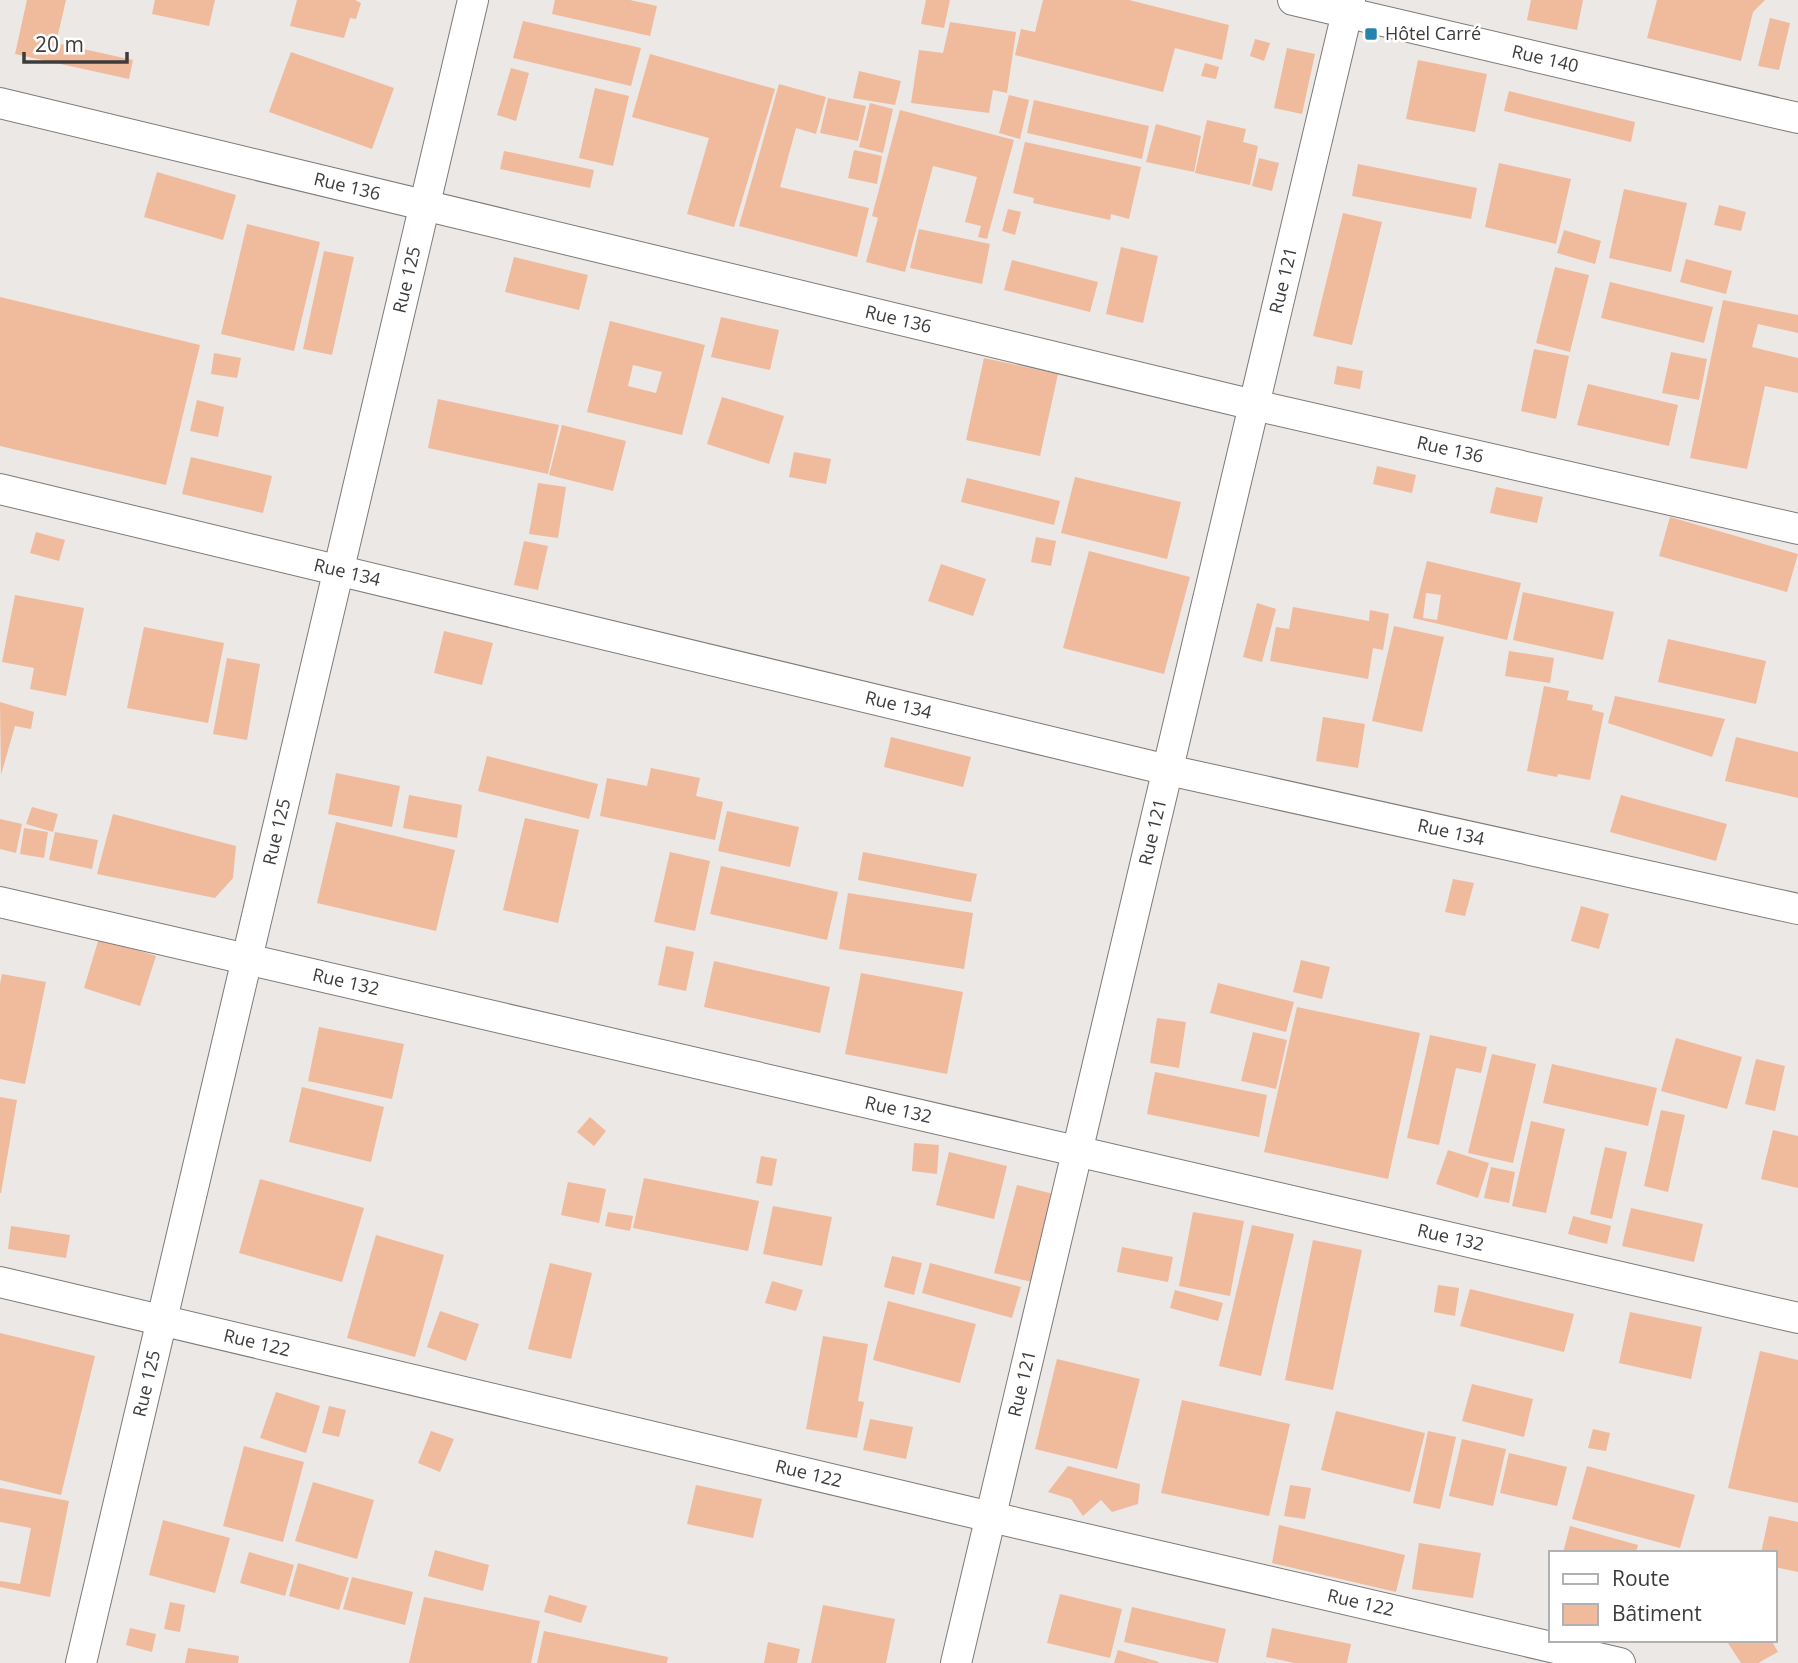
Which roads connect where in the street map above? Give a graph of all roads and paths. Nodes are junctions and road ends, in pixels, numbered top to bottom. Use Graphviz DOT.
graph roads {
  1 [pos="473,0"];
  2 [pos="1293,0"];
  3 [pos="1349,6"];
  4 [pos="0,103"];
  5 [pos="1798,118"];
  6 [pos="425,205"];
  7 [pos="1254,405"];
  8 [pos="0,489"];
  9 [pos="1798,529"];
  10 [pos="338,570"];
  11 [pos="1168,770"];
  12 [pos="0,902"];
  13 [pos="1798,909"];
  14 [pos="247,959"];
  15 [pos="1077,1151"];
  16 [pos="0,1282"];
  17 [pos="1798,1318"];
  18 [pos="162,1320"];
  19 [pos="991,1517"];
  20 [pos="81,1663"];
  21 [pos="956,1663"];
  22 [pos="1620,1663"];
  1 -- 6 [label="street, Rue 125"];
  2 -- 3 [label="street, Rue 140"];
  3 -- 5 [label="street, Rue 140"];
  3 -- 7 [label="street, Rue 121"];
  4 -- 6 [label="street, Rue 136"];
  6 -- 7 [label="street, Rue 136"];
  6 -- 10 [label="street, Rue 125"];
  7 -- 9 [label="street, Rue 136"];
  7 -- 11 [label="street, Rue 121"];
  8 -- 10 [label="street, Rue 134"];
  10 -- 11 [label="street, Rue 134"];
  10 -- 14 [label="street, Rue 125"];
  11 -- 13 [label="street, Rue 134"];
  11 -- 15 [label="street, Rue 121"];
  12 -- 14 [label="street, Rue 132"];
  14 -- 15 [label="street, Rue 132"];
  14 -- 18 [label="street, Rue 125"];
  15 -- 17 [label="street, Rue 132"];
  15 -- 19 [label="street, Rue 121"];
  16 -- 18 [label="street, Rue 122"];
  18 -- 19 [label="street, Rue 122"];
  18 -- 20 [label="street, Rue 125"];
  19 -- 21 [label="street, Rue 121"];
  19 -- 22 [label="street, Rue 122"];
}
